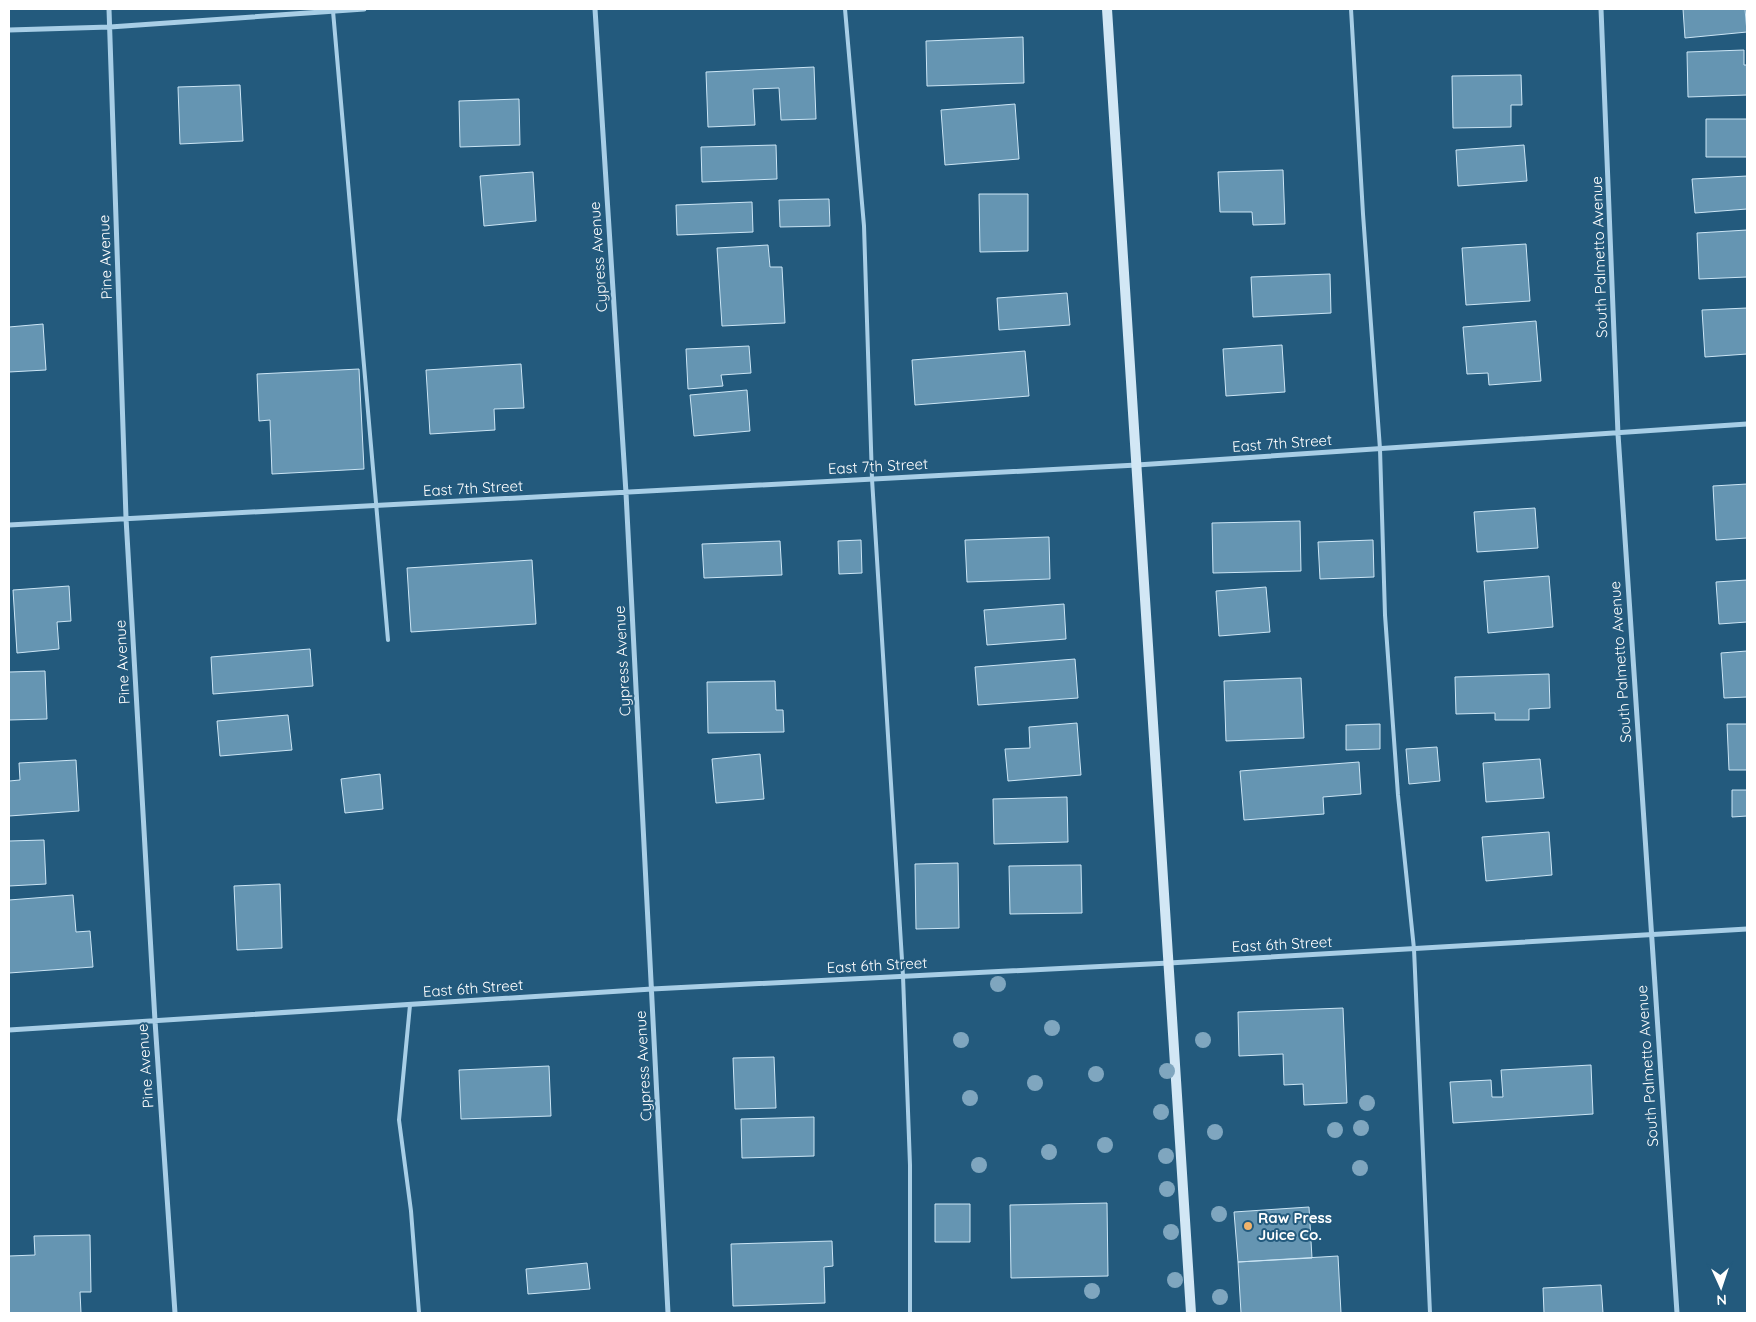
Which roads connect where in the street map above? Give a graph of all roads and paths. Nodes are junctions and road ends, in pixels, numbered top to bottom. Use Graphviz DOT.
graph roads {
  1 [pos="109,9"];
  2 [pos="364,9"];
  3 [pos="595,9"];
  4 [pos="844,9"];
  5 [pos="1108,9"];
  6 [pos="1351,9"];
  7 [pos="1601,9"];
  8 [pos="333,11"];
  9 [pos="110,27"];
  10 [pos="9,30"];
  11 [pos="1747,424"];
  12 [pos="1618,434"];
  13 [pos="1380,449"];
  14 [pos="1137,465"];
  15 [pos="872,479"];
  16 [pos="626,493"];
  17 [pos="376,506"];
  18 [pos="126,518"];
  19 [pos="9,525"];
  20 [pos="388,640"];
  21 [pos="1747,929"];
  22 [pos="1650,934"];
  23 [pos="1414,949"];
  24 [pos="1169,963"];
  25 [pos="903,976"];
  26 [pos="652,989"];
  27 [pos="410,1004"];
  28 [pos="155,1021"];
  29 [pos="9,1030"];
  30 [pos="175,1313"];
  31 [pos="419,1313"];
  32 [pos="668,1313"];
  33 [pos="910,1313"];
  34 [pos="1190,1313"];
  35 [pos="1430,1313"];
  36 [pos="1677,1313"];
  1 -- 9 [label="street, Pine Avenue"];
  2 -- 8 [label="street"];
  3 -- 16 [label="street, Cypress Avenue"];
  4 -- 15 [label="lane"];
  5 -- 14 [label="main road"];
  6 -- 13 [label="lane"];
  7 -- 12 [label="street, South Palmetto Avenue"];
  8 -- 9 [label="street"];
  8 -- 17 [label="lane"];
  9 -- 10 [label="street"];
  9 -- 18 [label="street, Pine Avenue"];
  11 -- 12 [label="street, East 7th Street"];
  12 -- 13 [label="street, East 7th Street"];
  12 -- 22 [label="street, South Palmetto Avenue"];
  13 -- 14 [label="street, East 7th Street"];
  13 -- 23 [label="lane"];
  14 -- 15 [label="street, East 7th Street"];
  14 -- 24 [label="main road"];
  15 -- 16 [label="street, East 7th Street"];
  15 -- 25 [label="lane"];
  16 -- 17 [label="street, East 7th Street"];
  16 -- 26 [label="street, Cypress Avenue"];
  17 -- 18 [label="street, East 7th Street"];
  17 -- 20 [label="lane"];
  18 -- 19 [label="street, East 7th Street"];
  18 -- 28 [label="street, Pine Avenue"];
  21 -- 22 [label="street, East 6th Street"];
  22 -- 23 [label="street, East 6th Street"];
  22 -- 36 [label="street, South Palmetto Avenue"];
  23 -- 24 [label="street, East 6th Street"];
  23 -- 35 [label="lane"];
  24 -- 25 [label="street, East 6th Street"];
  24 -- 34 [label="main road"];
  25 -- 26 [label="street, East 6th Street"];
  25 -- 33 [label="lane"];
  26 -- 27 [label="street, East 6th Street"];
  26 -- 32 [label="street, Cypress Avenue"];
  27 -- 28 [label="street, East 6th Street"];
  27 -- 31 [label="lane"];
  28 -- 29 [label="street, East 6th Street"];
  28 -- 30 [label="street, Pine Avenue"];
}
